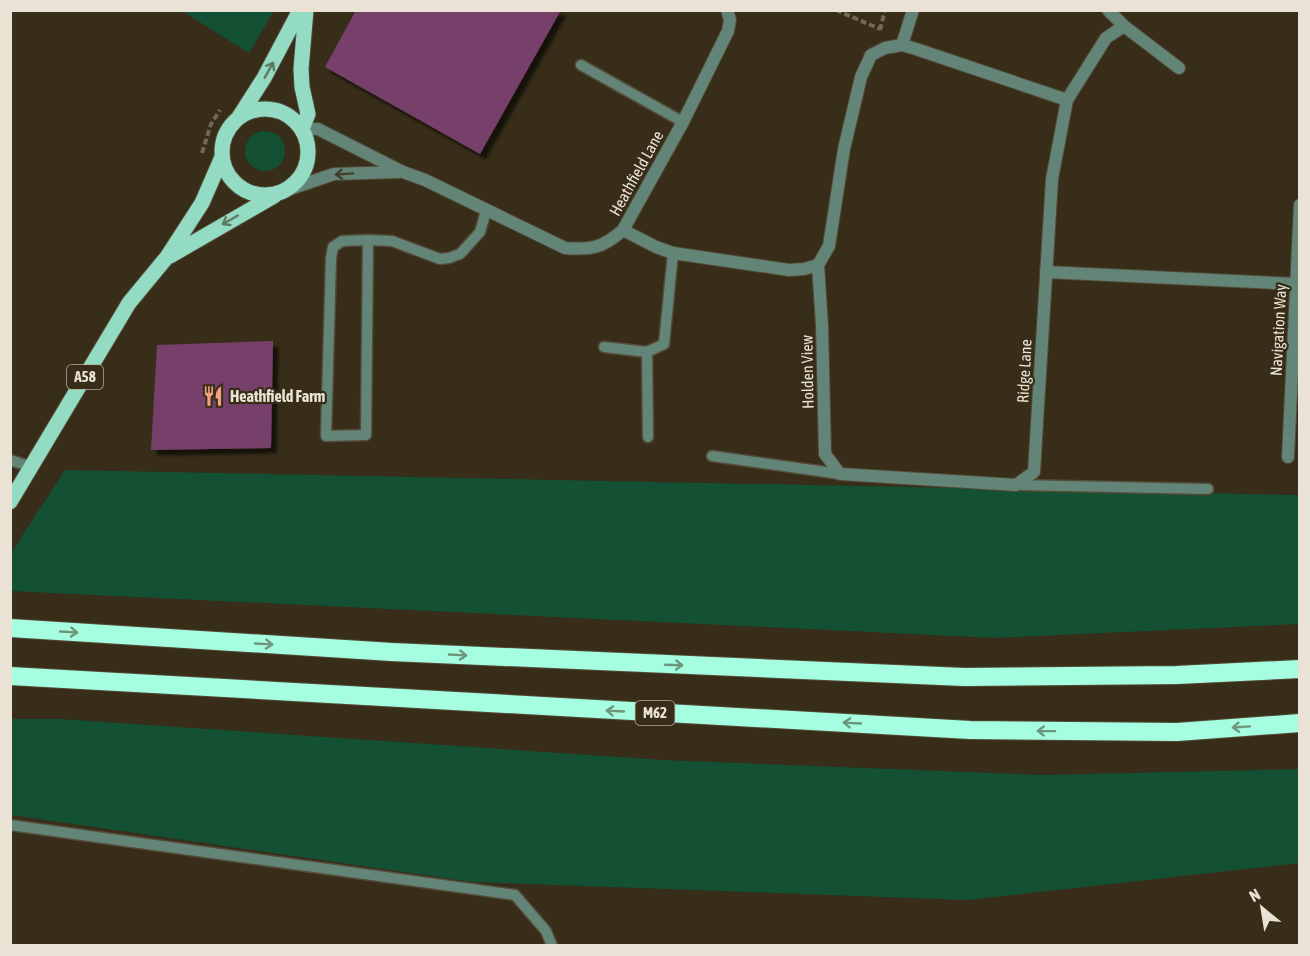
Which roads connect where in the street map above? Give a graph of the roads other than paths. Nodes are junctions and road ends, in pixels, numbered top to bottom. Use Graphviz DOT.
graph roads {
  1 [pos="300,10"];
  2 [pos="306,10"];
  3 [pos="727,10"];
  4 [pos="913,10"];
  5 [pos="1108,10"];
  6 [pos="1124,26"];
  7 [pos="902,45"];
  8 [pos="581,65"];
  9 [pos="1179,68"];
  10 [pos="1067,100"];
  11 [pos="237,119"];
  12 [pos="683,122"];
  13 [pos="302,129"];
  14 [pos="222,158"];
  15 [pos="403,172"];
  16 [pos="283,191"];
  17 [pos="1299,205"];
  18 [pos="486,211"];
  19 [pos="623,230"];
  20 [pos="368,240"];
  21 [pos="673,253"];
  22 [pos="167,257"];
  23 [pos="818,265"];
  24 [pos="1046,272"];
  25 [pos="1297,284"];
  26 [pos="604,347"];
  27 [pos="647,352"];
  28 [pos="648,437"];
  29 [pos="712,456"];
  30 [pos="1288,457"];
  31 [pos="10,460"];
  32 [pos="32,467"];
  33 [pos="840,474"];
  34 [pos="1016,485"];
  35 [pos="1208,489"];
  36 [pos="10,502"];
  37 [pos="10,628"];
  38 [pos="1299,669"];
  39 [pos="10,676"];
  40 [pos="1299,723"];
  41 [pos="10,825"];
  42 [pos="552,945"];
  11 -- 1 [label="main road, A58, one-way"];
  2 -- 13 [label="main road, A58"];
  3 -- 12 [label="street, Heathfield Lane"];
  4 -- 7 [label="street"];
  5 -- 6 [label="street"];
  6 -- 9 [label="street"];
  6 -- 10 [label="street"];
  7 -- 10 [label="street"];
  7 -- 23 [label="street"];
  8 -- 12 [label="lane"];
  10 -- 24 [label="street, Ridge Lane"];
  11 -- 13 [label="main road"];
  11 -- 14 [label="main road, A58"];
  12 -- 19 [label="street, Heathfield Lane"];
  13 -- 15 [label="street, Heathfield Lane"];
  13 -- 16 [label="main road, A58"];
  14 -- 16 [label="main road"];
  14 -- 22 [label="main road, A58"];
  15 -- 16 [label="street, Heathfield Lane, one-way"];
  15 -- 18 [label="street, Heathfield Lane"];
  16 -- 22 [label="main road, A58, one-way"];
  17 -- 25 [label="street, Navigation Way"];
  18 -- 19 [label="street, Heathfield Lane"];
  18 -- 20 [label="lane"];
  19 -- 21 [label="street"];
  20 -- 20 [label="lane"];
  21 -- 23 [label="street"];
  21 -- 27 [label="lane"];
  22 -- 32 [label="main road, A58"];
  23 -- 33 [label="street, Holden View"];
  24 -- 25 [label="street"];
  24 -- 34 [label="street, Ridge Lane"];
  25 -- 30 [label="street, Navigation Way"];
  26 -- 27 [label="lane"];
  27 -- 28 [label="lane"];
  29 -- 33 [label="lane"];
  31 -- 32 [label="lane"];
  32 -- 36 [label="main road, A58"];
  33 -- 34 [label="street"];
  34 -- 35 [label="lane"];
  37 -- 38 [label="highway, one-way"];
  40 -- 39 [label="highway, M62, one-way"];
  41 -- 42 [label="lane"];
}
